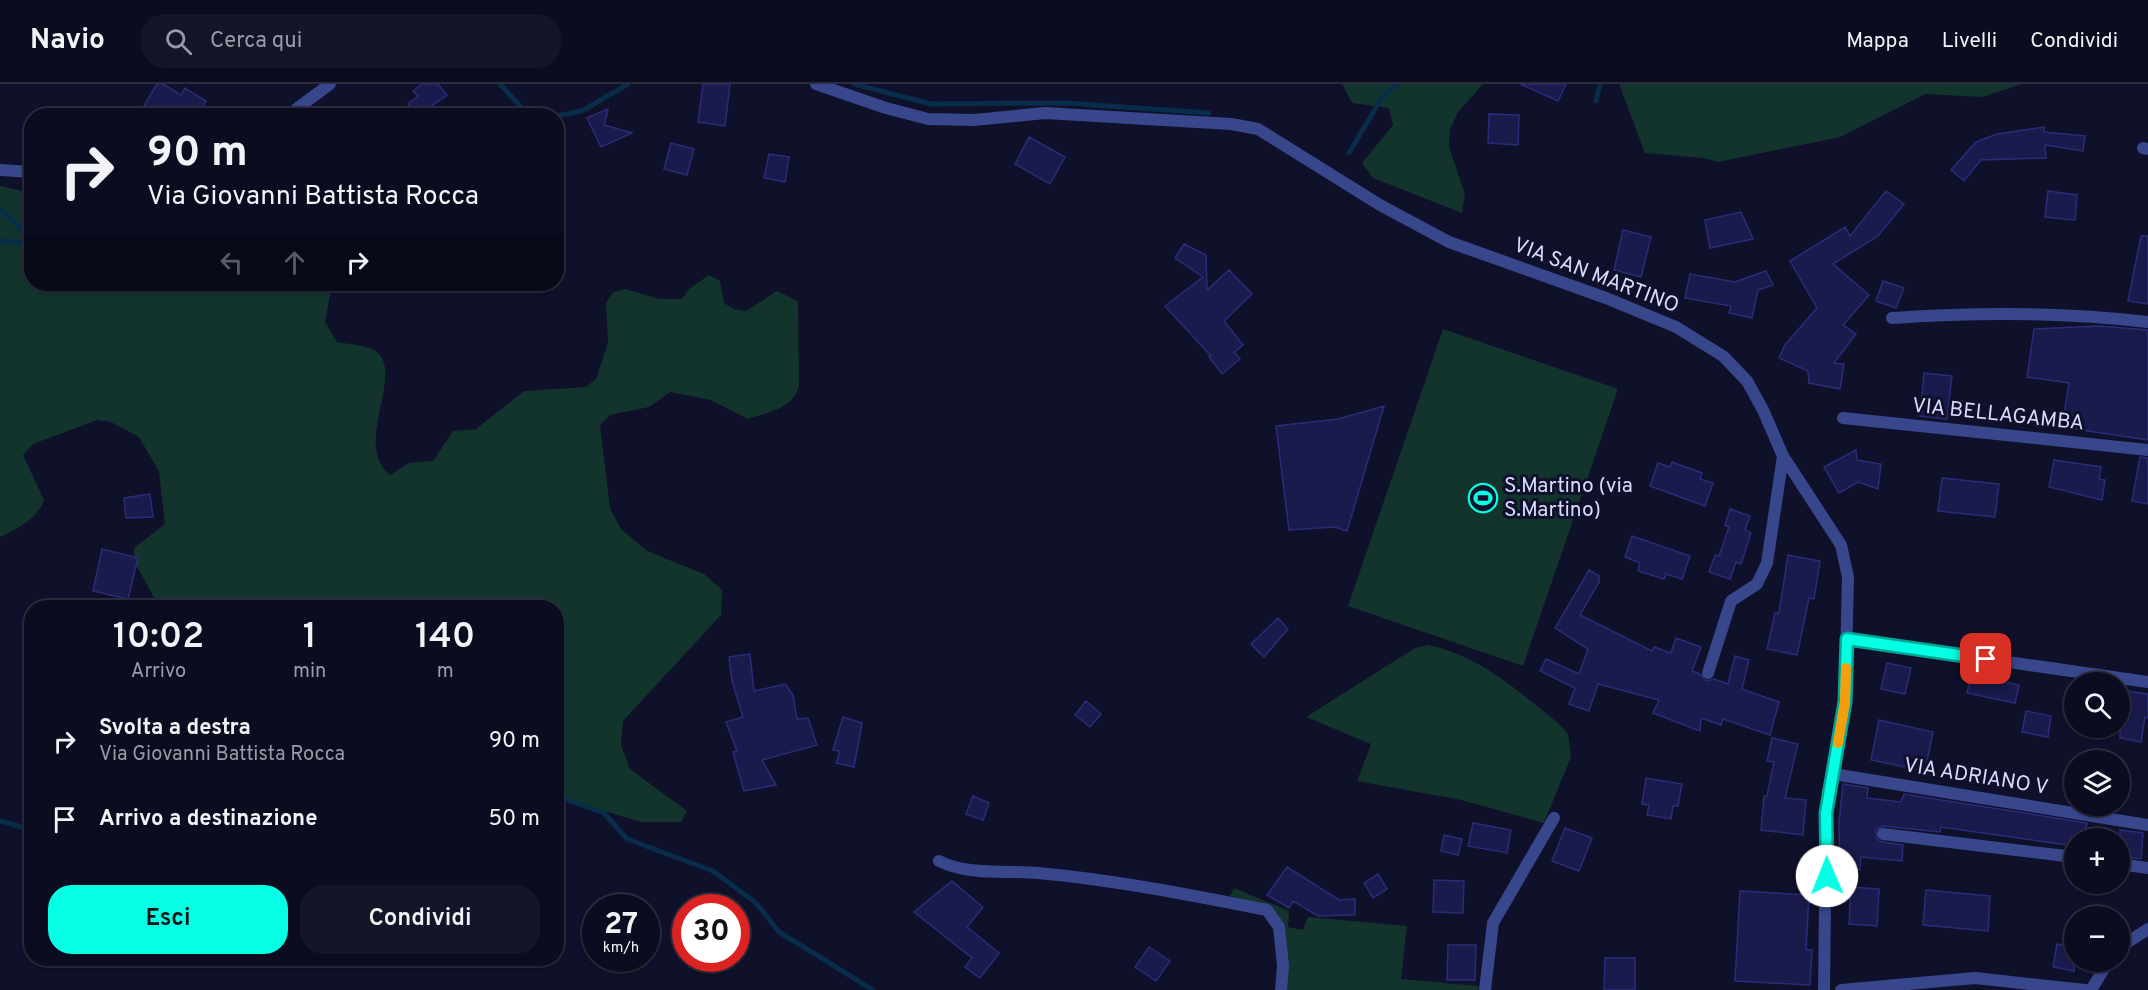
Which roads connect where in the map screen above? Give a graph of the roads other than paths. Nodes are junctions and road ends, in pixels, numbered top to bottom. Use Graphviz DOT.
graph roads {
  1 [pos="330,84"];
  2 [pos="816,84"];
  3 [pos="298,108"];
  4 [pos="0,170"];
  5 [pos="24,172"];
  6 [pos="1892,318"];
  7 [pos="2148,322"];
  8 [pos="1843,418"];
  9 [pos="2148,450"];
  10 [pos="1783,456"];
  11 [pos="1847,639"];
  12 [pos="1708,673"];
  13 [pos="2148,682"];
  14 [pos="1833,774"];
  15 [pos="1554,818"];
  16 [pos="2148,825"];
  17 [pos="1882,834"];
  18 [pos="2064,856"];
  19 [pos="939,861"];
  20 [pos="2130,865"];
  21 [pos="2148,868"];
  22 [pos="2148,929"];
  23 [pos="2130,941"];
  24 [pos="2102,972"];
  25 [pos="1281,990"];
  26 [pos="1485,990"];
  27 [pos="1824,990"];
  28 [pos="1841,990"];
  29 [pos="2085,990"];
  30 [pos="2091,990"];
  1 -- 3 [label="street"];
  2 -- 10 [label="street, VIA SAN MARTINO"];
  4 -- 5 [label="street"];
  6 -- 7 [label="street"];
  8 -- 9 [label="street, VIA BELLAGAMBA"];
  10 -- 11 [label="street, VIA SAN MARTINO"];
  10 -- 12 [label="street"];
  11 -- 13 [label="street"];
  11 -- 14 [label="street, VIA SAN MARTINO"];
  14 -- 16 [label="street, VIA ADRIANO V"];
  14 -- 27 [label="street, VIA SAN MARTINO"];
  15 -- 26 [label="street"];
  17 -- 18 [label="street"];
  19 -- 25 [label="street"];
  20 -- 21 [label="street"];
  22 -- 23 [label="street"];
  24 -- 30 [label="street"];
  28 -- 29 [label="street"];
}
